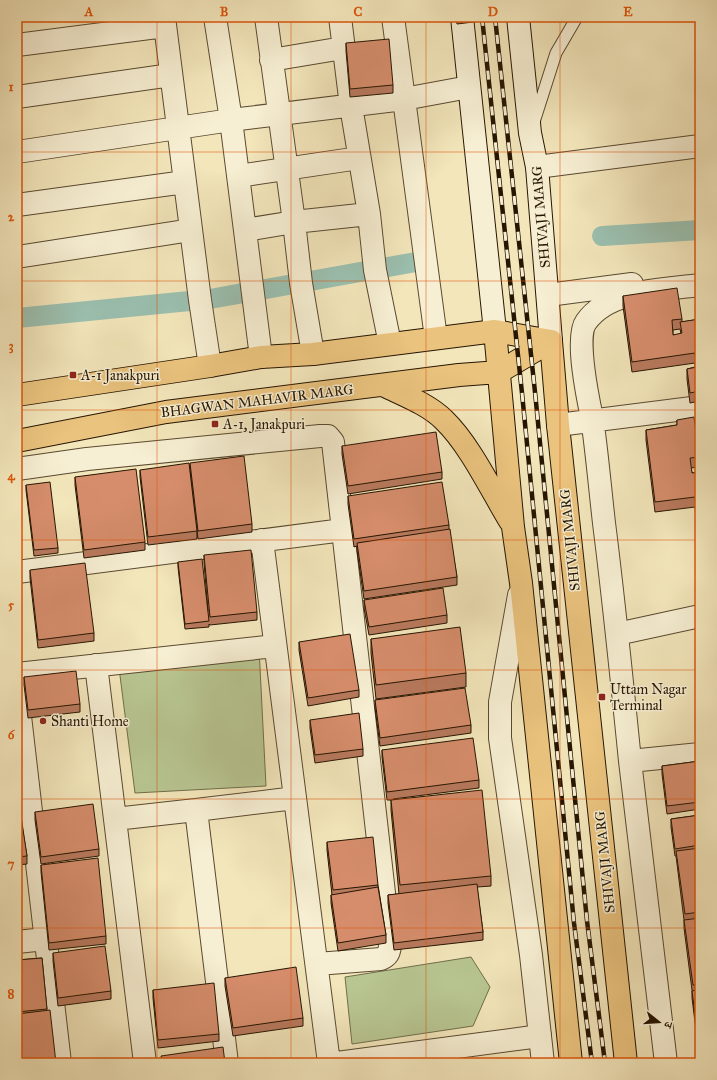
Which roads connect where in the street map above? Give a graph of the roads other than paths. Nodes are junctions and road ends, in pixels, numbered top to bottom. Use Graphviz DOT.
graph roads {
  1 [pos="215,17"];
  2 [pos="266,17"];
  3 [pos="340,17"];
  4 [pos="393,17"];
  5 [pos="462,17"];
  6 [pos="518,17"];
  7 [pos="576,17"];
  8 [pos="164,21"];
  9 [pos="17,45"];
  10 [pos="344,48"];
  11 [pos="271,60"];
  12 [pos="171,75"];
  13 [pos="469,88"];
  14 [pos="17,97"];
  15 [pos="404,99"];
  16 [pos="351,106"];
  17 [pos="279,114"];
  18 [pos="231,120"];
  19 [pos="178,128"];
  20 [pos="530,133"];
  21 [pos="700,146"];
  22 [pos="17,152"];
  23 [pos="359,158"];
  24 [pos="537,167"];
  25 [pos="286,168"];
  26 [pos="238,176"];
  27 [pos="185,182"];
  28 [pos="17,205"];
  29 [pos="368,214"];
  30 [pos="294,222"];
  31 [pos="192,230"];
  32 [pos="245,230"];
  33 [pos="17,257"];
  34 [pos="700,276"];
  35 [pos="700,285"];
  36 [pos="548,295"];
  37 [pos="495,331"];
  38 [pos="436,338"];
  39 [pos="551,341"];
  40 [pos="390,344"];
  41 [pos="313,354"];
  42 [pos="261,356"];
  43 [pos="210,366"];
  44 [pos="499,372"];
  45 [pos="383,385"];
  46 [pos="17,395"];
  47 [pos="700,407"];
  48 [pos="592,420"];
  49 [pos="558,425"];
  50 [pos="17,441"];
  51 [pos="17,469"];
  52 [pos="513,527"];
  53 [pos="343,530"];
  54 [pos="262,540"];
  55 [pos="17,572"];
  56 [pos="521,583"];
  57 [pos="700,616"];
  58 [pos="617,634"];
  59 [pos="275,646"];
  60 [pos="96,665"];
  61 [pos="17,674"];
  62 [pos="17,690"];
  63 [pos="700,754"];
  64 [pos="630,761"];
  65 [pos="295,798"];
  66 [pos="196,810"];
  67 [pos="115,819"];
  68 [pos="45,939"];
  69 [pos="17,942"];
  70 [pos="317,964"];
  71 [pos="540,1036"];
  72 [pos="401,1059"];
  73 [pos="60,1063"];
  74 [pos="145,1063"];
  75 [pos="227,1063"];
  76 [pos="329,1063"];
  77 [pos="337,1063"];
  78 [pos="543,1063"];
  79 [pos="571,1063"];
  80 [pos="626,1063"];
  81 [pos="666,1063"];
  1 -- 18 [label="street"];
  2 -- 11 [label="street"];
  3 -- 10 [label="street"];
  4 -- 15 [label="street"];
  5 -- 13 [label="street"];
  6 -- 20 [label="street, SHIVAJI MARG"];
  7 -- 20 [label="lane"];
  8 -- 9 [label="street"];
  8 -- 12 [label="street"];
  10 -- 11 [label="street"];
  10 -- 16 [label="street"];
  11 -- 17 [label="street"];
  12 -- 14 [label="street"];
  12 -- 19 [label="street"];
  13 -- 15 [label="street"];
  13 -- 37 [label="street"];
  15 -- 16 [label="street"];
  15 -- 38 [label="street"];
  16 -- 17 [label="street"];
  16 -- 23 [label="street"];
  17 -- 18 [label="street"];
  17 -- 25 [label="street"];
  18 -- 19 [label="street"];
  18 -- 26 [label="street"];
  19 -- 22 [label="street"];
  19 -- 27 [label="street"];
  20 -- 24 [label="street, SHIVAJI MARG"];
  21 -- 24 [label="street"];
  23 -- 25 [label="street"];
  23 -- 29 [label="street"];
  24 -- 36 [label="street, SHIVAJI MARG"];
  25 -- 26 [label="street"];
  25 -- 30 [label="street"];
  26 -- 32 [label="street"];
  27 -- 28 [label="street"];
  27 -- 31 [label="street"];
  29 -- 30 [label="street"];
  29 -- 40 [label="street"];
  30 -- 32 [label="street"];
  30 -- 41 [label="street"];
  31 -- 33 [label="street"];
  31 -- 43 [label="street"];
  32 -- 42 [label="street"];
  34 -- 36 [label="street"];
  35 -- 48 [label="street"];
  36 -- 39 [label="street, SHIVAJI MARG"];
  37 -- 38 [label="main road"];
  37 -- 39 [label="main road"];
  37 -- 44 [label="main road"];
  38 -- 40 [label="main road"];
  39 -- 44 [label="main road"];
  39 -- 49 [label="main road, SHIVAJI MARG"];
  40 -- 41 [label="main road"];
  41 -- 42 [label="main road"];
  42 -- 43 [label="main road"];
  43 -- 46 [label="main road"];
  44 -- 45 [label="main road, BHAGWAN MAHAVIR MARG"];
  44 -- 52 [label="main road"];
  45 -- 50 [label="main road, BHAGWAN MAHAVIR MARG"];
  45 -- 52 [label="main road"];
  47 -- 48 [label="street"];
  48 -- 49 [label="street"];
  48 -- 58 [label="street"];
  49 -- 80 [label="main road, SHIVAJI MARG"];
  51 -- 53 [label="street"];
  52 -- 56 [label="main road"];
  53 -- 54 [label="street"];
  53 -- 70 [label="street"];
  54 -- 55 [label="street"];
  54 -- 59 [label="street"];
  56 -- 71 [label="street"];
  56 -- 79 [label="main road"];
  57 -- 58 [label="street"];
  58 -- 64 [label="street"];
  59 -- 60 [label="street"];
  59 -- 65 [label="street"];
  60 -- 61 [label="street"];
  60 -- 67 [label="street"];
  62 -- 68 [label="street"];
  63 -- 64 [label="street"];
  64 -- 81 [label="street"];
  65 -- 66 [label="street"];
  65 -- 70 [label="street"];
  66 -- 67 [label="street"];
  66 -- 75 [label="street"];
  67 -- 74 [label="street"];
  68 -- 69 [label="street"];
  68 -- 73 [label="street"];
  70 -- 76 [label="street"];
  71 -- 72 [label="street"];
  71 -- 78 [label="street"];
  72 -- 77 [label="street"];
}
